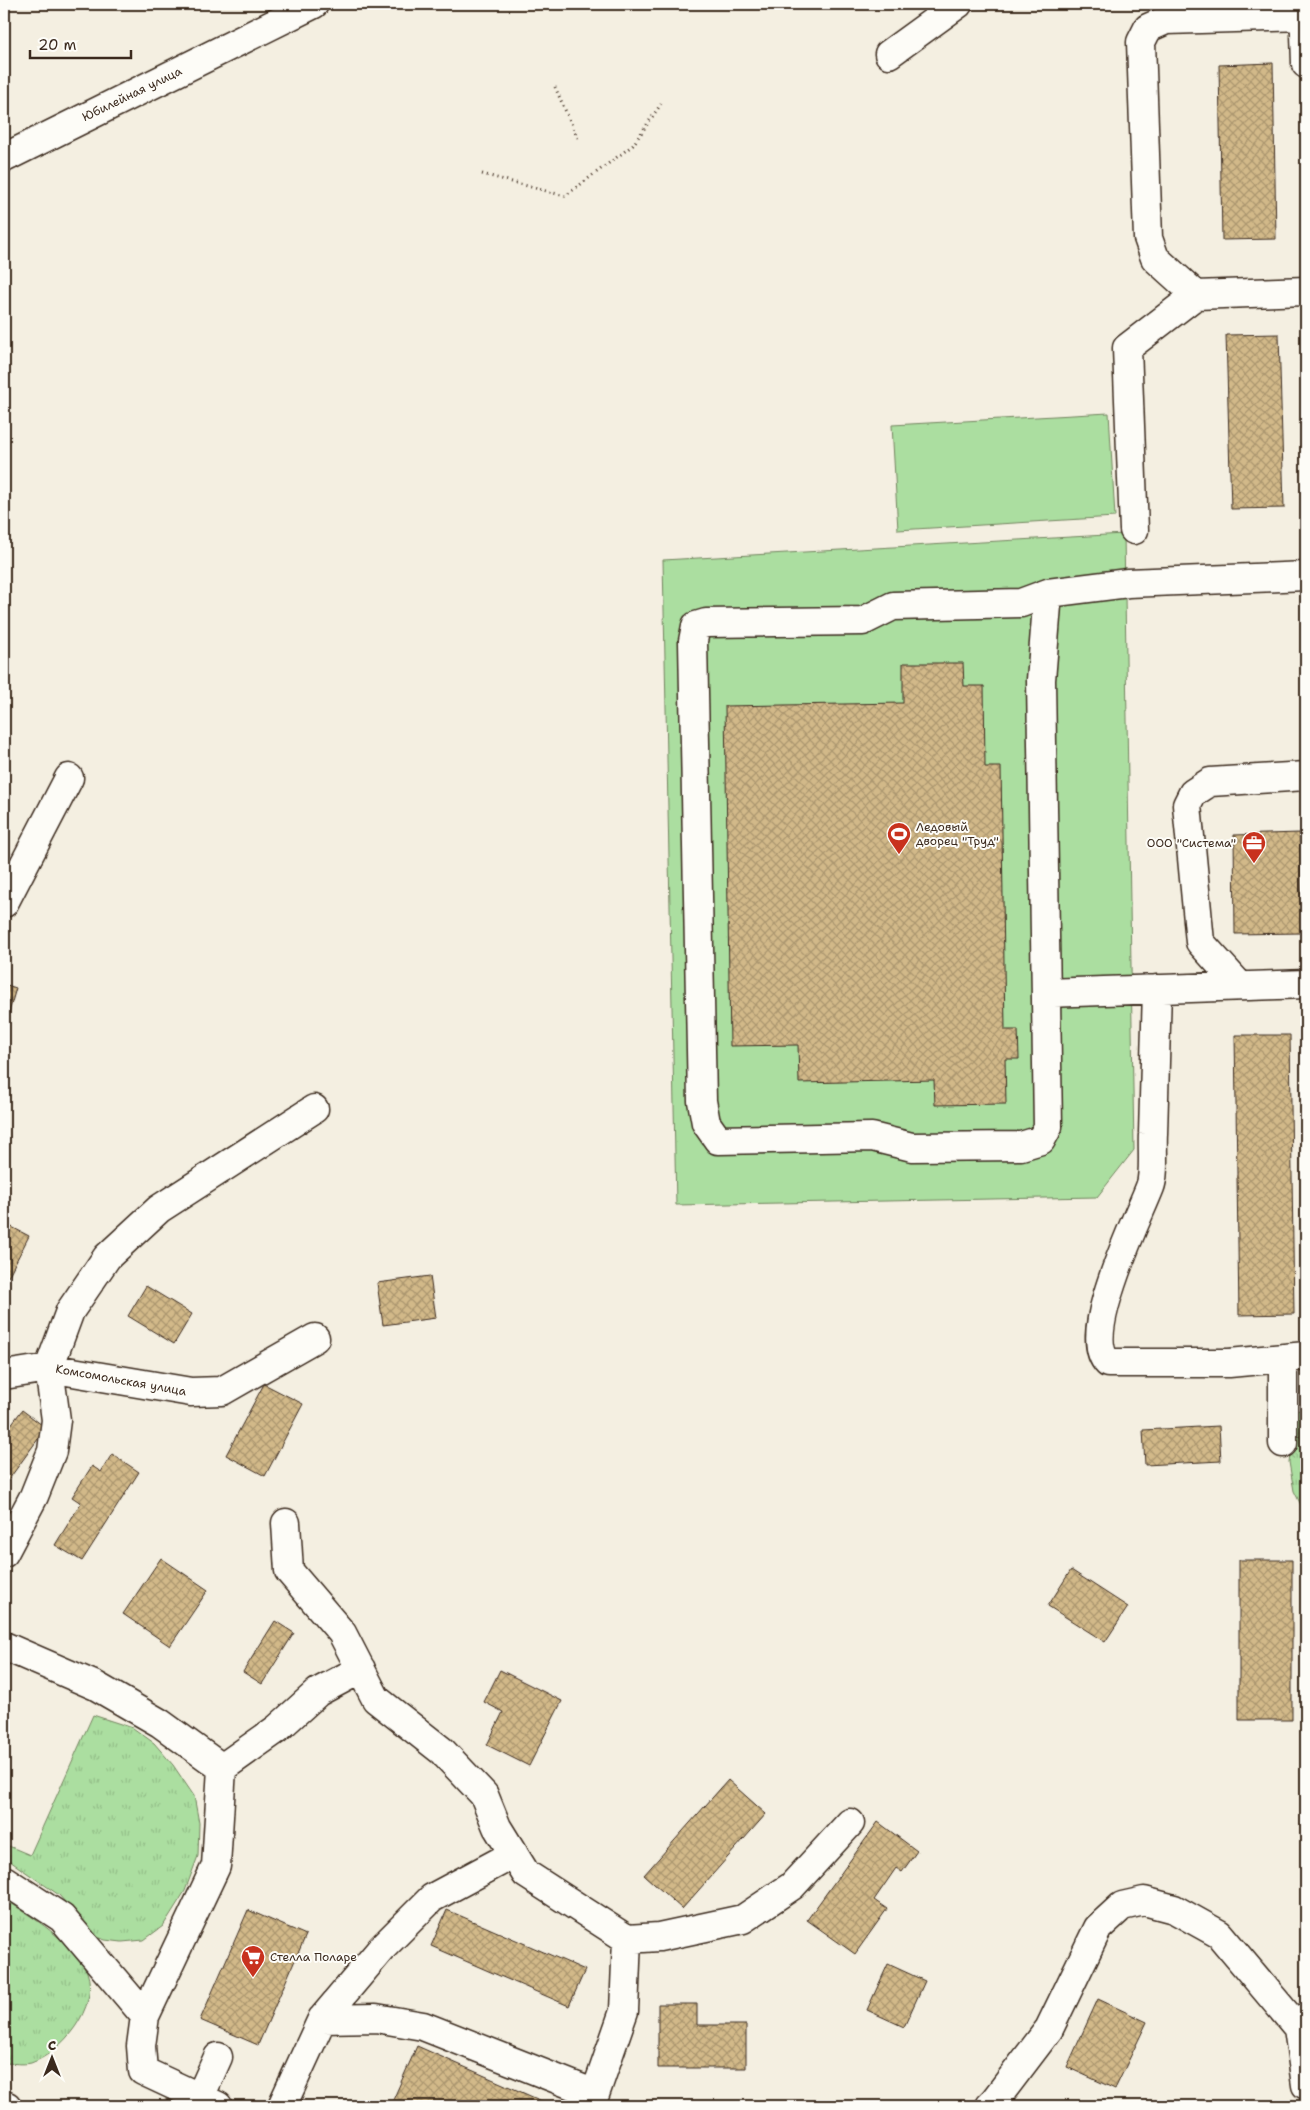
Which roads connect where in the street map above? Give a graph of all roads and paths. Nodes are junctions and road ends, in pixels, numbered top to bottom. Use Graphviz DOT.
graph roads {
  1 [pos="314,4"];
  2 [pos="958,4"];
  3 [pos="1304,10"];
  4 [pos="889,54"];
  5 [pos="1306,64"];
  6 [pos="555,87"];
  7 [pos="661,104"];
  8 [pos="578,139"];
  9 [pos="4,158"];
  10 [pos="482,174"];
  11 [pos="1306,291"];
  12 [pos="1196,295"];
  13 [pos="1134,530"];
  14 [pos="1306,576"];
  15 [pos="1048,592"];
  16 [pos="1306,776"];
  17 [pos="70,778"];
  18 [pos="4,902"];
  19 [pos="1306,984"];
  20 [pos="1240,986"];
  21 [pos="1157,989"];
  22 [pos="1046,993"];
  23 [pos="314,1109"];
  24 [pos="315,1338"];
  25 [pos="1294,1357"];
  26 [pos="49,1368"];
  27 [pos="4,1375"];
  28 [pos="1283,1443"];
  29 [pos="286,1523"];
  30 [pos="4,1553"];
  31 [pos="4,1646"];
  32 [pos="361,1669"];
  33 [pos="222,1768"];
  34 [pos="850,1823"];
  35 [pos="514,1854"];
  36 [pos="4,1880"];
  37 [pos="627,1939"];
  38 [pos="145,2016"];
  39 [pos="322,2019"];
  40 [pos="1302,2022"];
  41 [pos="218,2057"];
  42 [pos="1306,2085"];
  43 [pos="593,2100"];
  44 [pos="205,2104"];
  45 [pos="282,2106"];
  46 [pos="989,2106"];
  1 -- 9 [label="street, Юбилейная улица"];
  2 -- 4 [label="street"];
  3 -- 5 [label="street"];
  3 -- 12 [label="street"];
  6 -- 8 [label="path"];
  7 -- 10 [label="path"];
  11 -- 12 [label="street"];
  12 -- 13 [label="street"];
  14 -- 15 [label="street"];
  15 -- 22 [label="street"];
  15 -- 22 [label="street"];
  16 -- 20 [label="street"];
  17 -- 18 [label="street"];
  19 -- 20 [label="street"];
  20 -- 21 [label="street"];
  21 -- 22 [label="street"];
  21 -- 25 [label="street"];
  23 -- 26 [label="street"];
  24 -- 26 [label="street, Комсомольская улица"];
  25 -- 28 [label="street"];
  26 -- 27 [label="street, Комсомольская улица"];
  26 -- 30 [label="street"];
  29 -- 32 [label="street"];
  31 -- 33 [label="street"];
  32 -- 33 [label="street"];
  32 -- 35 [label="street"];
  33 -- 38 [label="street"];
  34 -- 37 [label="street"];
  35 -- 37 [label="street"];
  35 -- 39 [label="street"];
  36 -- 38 [label="street"];
  37 -- 43 [label="street"];
  38 -- 44 [label="street"];
  39 -- 43 [label="street"];
  39 -- 45 [label="street"];
  40 -- 42 [label="street"];
  40 -- 46 [label="street"];
  41 -- 44 [label="street"];
}
